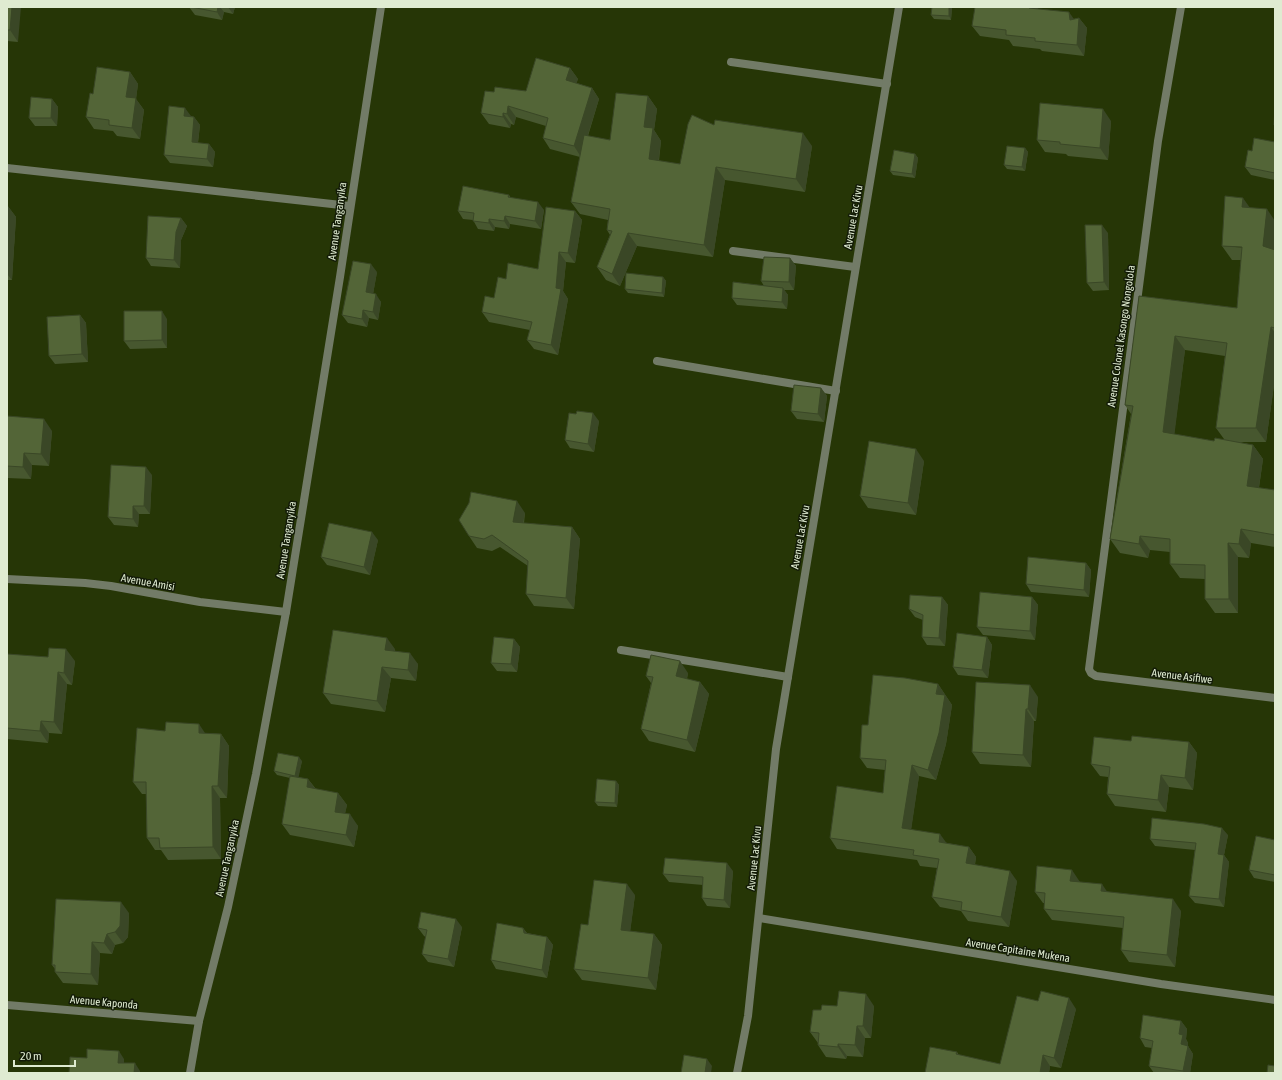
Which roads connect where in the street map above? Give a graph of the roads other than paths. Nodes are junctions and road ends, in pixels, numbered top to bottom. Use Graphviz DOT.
graph roads {
  1 [pos="381,7"];
  2 [pos="899,7"];
  3 [pos="1181,7"];
  4 [pos="730,62"];
  5 [pos="887,84"];
  6 [pos="7,168"];
  7 [pos="350,206"];
  8 [pos="734,251"];
  9 [pos="855,267"];
  10 [pos="657,361"];
  11 [pos="836,391"];
  12 [pos="7,579"];
  13 [pos="286,612"];
  14 [pos="621,650"];
  15 [pos="1089,669"];
  16 [pos="788,677"];
  17 [pos="1275,698"];
  18 [pos="759,918"];
  19 [pos="1275,1000"];
  20 [pos="7,1005"];
  21 [pos="199,1021"];
  22 [pos="190,1073"];
  23 [pos="737,1073"];
  1 -- 7 [label="street, Avenue Tanganyika"];
  2 -- 5 [label="street, Avenue Lac Kivu"];
  3 -- 15 [label="street, Avenue Colonel Kasongo Nongolola"];
  4 -- 5 [label="street"];
  5 -- 9 [label="street, Avenue Lac Kivu"];
  6 -- 7 [label="street"];
  7 -- 13 [label="street, Avenue Tanganyika"];
  8 -- 9 [label="street"];
  9 -- 11 [label="street, Avenue Lac Kivu"];
  10 -- 11 [label="street"];
  11 -- 16 [label="street, Avenue Lac Kivu"];
  12 -- 13 [label="street, Avenue Amisi"];
  13 -- 21 [label="street, Avenue Tanganyika"];
  14 -- 16 [label="street"];
  15 -- 17 [label="street, Avenue Asifiwe"];
  16 -- 18 [label="street, Avenue Lac Kivu"];
  18 -- 19 [label="street, Avenue Capitaine Mukena"];
  18 -- 23 [label="street, Avenue Lac Kivu"];
  20 -- 21 [label="street, Avenue Kaponda"];
  21 -- 22 [label="street, Avenue Tanganyika"];
}
